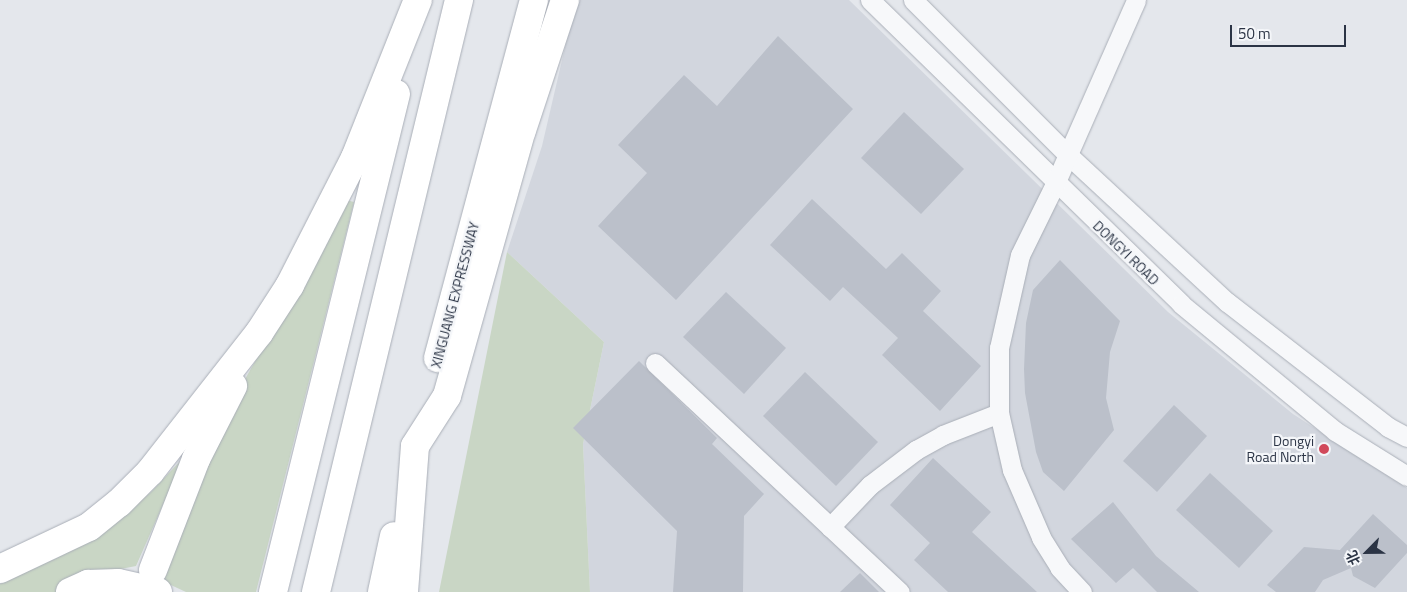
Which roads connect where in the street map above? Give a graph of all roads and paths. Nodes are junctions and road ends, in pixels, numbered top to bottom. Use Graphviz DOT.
graph roads {
  1 [pos="418,0"];
  2 [pos="459,0"];
  3 [pos="534,0"];
  4 [pos="565,0"];
  5 [pos="870,0"];
  6 [pos="913,0"];
  7 [pos="1136,0"];
  8 [pos="1068,155"];
  9 [pos="1055,184"];
  10 [pos="259,333"];
  11 [pos="655,363"];
  12 [pos="1000,413"];
  13 [pos="1407,437"];
  14 [pos="415,446"];
  15 [pos="1407,476"];
  16 [pos="830,527"];
  17 [pos="0,569"];
  18 [pos="155,581"];
  19 [pos="70,592"];
  20 [pos="273,592"];
  21 [pos="316,592"];
  22 [pos="382,592"];
  23 [pos="404,592"];
  24 [pos="900,592"];
  25 [pos="1082,592"];
  1 -- 10 [label="highway"];
  1 -- 20 [label="highway"];
  2 -- 21 [label="highway"];
  3 -- 14 [label="highway, XINGUANG EXPRESSWAY"];
  4 -- 14 [label="highway"];
  5 -- 9 [label="street, DONGYI ROAD"];
  6 -- 8 [label="street"];
  7 -- 8 [label="street"];
  8 -- 9 [label="street"];
  8 -- 13 [label="street"];
  9 -- 12 [label="street"];
  9 -- 15 [label="street, DONGYI ROAD"];
  10 -- 17 [label="highway"];
  10 -- 18 [label="highway"];
  11 -- 16 [label="street"];
  12 -- 16 [label="street"];
  12 -- 25 [label="street"];
  14 -- 22 [label="highway, XINGUANG EXPRESSWAY"];
  14 -- 23 [label="highway"];
  16 -- 24 [label="street"];
  18 -- 19 [label="highway"];
}
